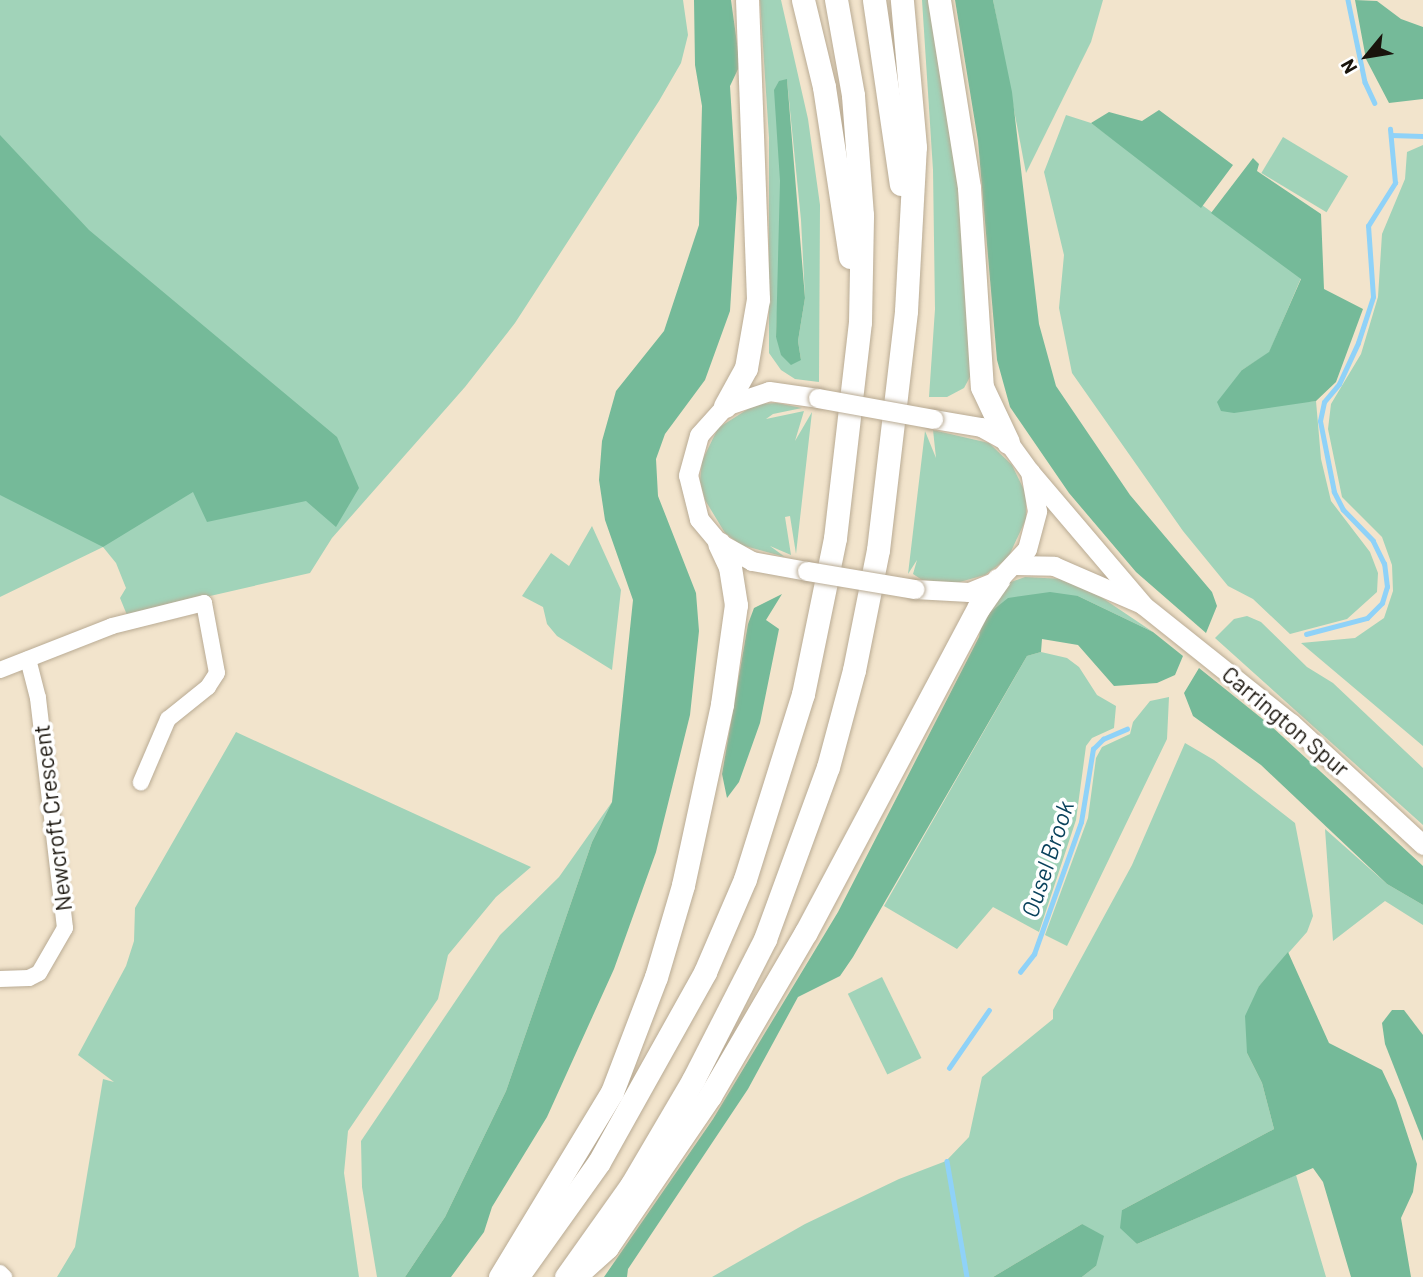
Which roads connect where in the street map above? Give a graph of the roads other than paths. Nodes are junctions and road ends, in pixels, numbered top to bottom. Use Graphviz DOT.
graph roads {
  1 [pos="747,0"];
  2 [pos="803,0"];
  3 [pos="836,0"];
  4 [pos="874,0"];
  5 [pos="902,0"];
  6 [pos="939,0"];
  7 [pos="906,311"];
  8 [pos="860,322"];
  9 [pos="725,406"];
  10 [pos="1008,442"];
  11 [pos="1030,472"];
  12 [pos="719,543"];
  13 [pos="1016,565"];
  14 [pos="998,580"];
  15 [pos="1143,605"];
  16 [pos="28,659"];
  17 [pos="0,670"];
  18 [pos="141,782"];
  19 [pos="1423,845"];
  20 [pos="0,979"];
  21 [pos="500,1277"];
  22 [pos="517,1277"];
  23 [pos="566,1277"];
  24 [pos="574,1277"];
  1 -- 9 [label="highway"];
  2 -- 8 [label="highway"];
  3 -- 8 [label="highway"];
  4 -- 7 [label="highway"];
  5 -- 7 [label="highway"];
  6 -- 10 [label="highway"];
  7 -- 23 [label="highway"];
  8 -- 22 [label="highway"];
  9 -- 10 [label="main road, bridge"];
  9 -- 12 [label="main road"];
  10 -- 11 [label="main road, Carrington Spur"];
  11 -- 13 [label="main road"];
  11 -- 15 [label="main road, Carrington Spur"];
  12 -- 14 [label="main road, bridge"];
  12 -- 21 [label="highway"];
  13 -- 14 [label="main road"];
  13 -- 15 [label="main road, Carrington Spur"];
  14 -- 24 [label="highway"];
  15 -- 19 [label="main road, Carrington Spur"];
  16 -- 17 [label="street"];
  16 -- 18 [label="street"];
  16 -- 20 [label="street, Newcroft Crescent"];
}
